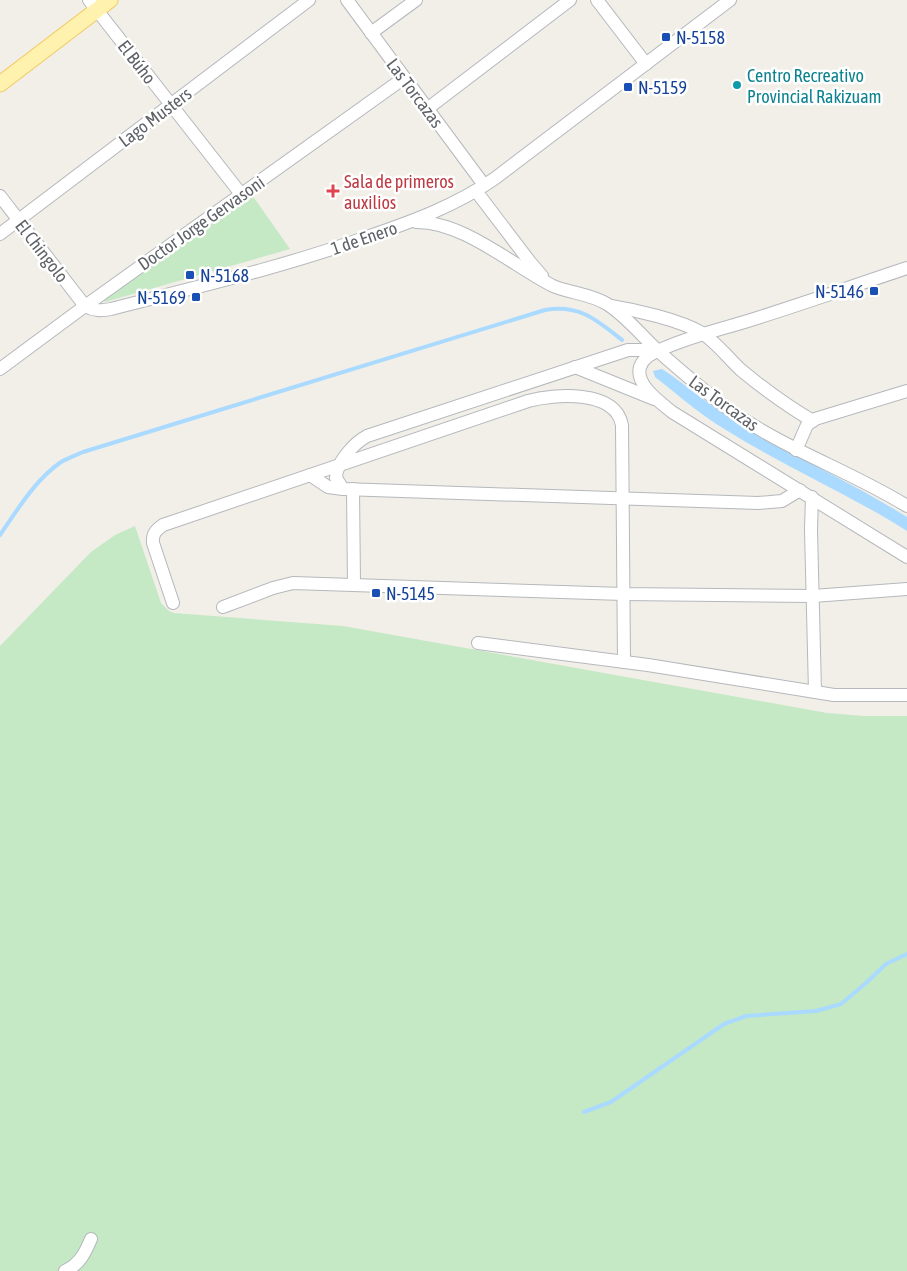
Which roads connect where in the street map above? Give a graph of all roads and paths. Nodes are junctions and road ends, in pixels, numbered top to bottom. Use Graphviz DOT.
graph roads {
  1 [pos="110,0"];
  2 [pos="309,0"];
  3 [pos="347,0"];
  4 [pos="416,0"];
  5 [pos="570,0"];
  6 [pos="596,0"];
  7 [pos="730,0"];
  8 [pos="93,5"];
  9 [pos="371,34"];
  10 [pos="646,64"];
  11 [pos="404,78"];
  12 [pos="0,84"];
  13 [pos="171,104"];
  14 [pos="427,108"];
  15 [pos="480,188"];
  16 [pos="241,194"];
  17 [pos="0,196"];
  18 [pos="18,220"];
  19 [pos="411,222"];
  20 [pos="0,234"];
  21 [pos="906,271"];
  22 [pos="553,286"];
  23 [pos="85,306"];
  24 [pos="609,306"];
  25 [pos="704,334"];
  26 [pos="658,350"];
  27 [pos="575,367"];
  28 [pos="0,369"];
  29 [pos="907,391"];
  30 [pos="658,400"];
  31 [pos="813,421"];
  32 [pos="796,450"];
  33 [pos="340,465"];
  34 [pos="310,475"];
  35 [pos="348,489"];
  36 [pos="800,490"];
  37 [pos="812,497"];
  38 [pos="622,498"];
  39 [pos="904,501"];
  40 [pos="907,556"];
  41 [pos="354,584"];
  42 [pos="907,589"];
  43 [pos="623,594"];
  44 [pos="813,596"];
  45 [pos="173,603"];
  46 [pos="224,607"];
  47 [pos="478,642"];
  48 [pos="624,662"];
  49 [pos="815,692"];
  50 [pos="907,695"];
  51 [pos="91,1239"];
  52 [pos="65,1271"];
  1 -- 8 [label="main road"];
  2 -- 13 [label="street, Lago Musters"];
  3 -- 9 [label="street, Las Torcazas"];
  4 -- 9 [label="street"];
  5 -- 14 [label="street"];
  6 -- 10 [label="street"];
  7 -- 10 [label="street, 1 de Enero"];
  8 -- 12 [label="main road"];
  8 -- 13 [label="street, El Búho"];
  9 -- 11 [label="street, Las Torcazas"];
  10 -- 15 [label="street, 1 de Enero"];
  11 -- 14 [label="street, Las Torcazas"];
  11 -- 16 [label="street, Doctor Jorge Gervasoni"];
  13 -- 16 [label="street, El Búho"];
  13 -- 18 [label="street, Lago Musters"];
  14 -- 15 [label="street, Las Torcazas"];
  15 -- 19 [label="street, 1 de Enero"];
  15 -- 22 [label="street, Las Torcazas"];
  16 -- 23 [label="street, Doctor Jorge Gervasoni"];
  17 -- 18 [label="street, El Chingolo"];
  18 -- 20 [label="street, Lago Musters"];
  18 -- 23 [label="street, El Chingolo"];
  19 -- 22 [label="street, Las Torcazas"];
  19 -- 23 [label="street, 1 de Enero"];
  21 -- 25 [label="street"];
  22 -- 24 [label="street, Las Torcazas"];
  23 -- 28 [label="street, Doctor Jorge Gervasoni"];
  24 -- 25 [label="street"];
  24 -- 26 [label="street, Las Torcazas"];
  25 -- 26 [label="street"];
  25 -- 31 [label="street"];
  26 -- 27 [label="street"];
  26 -- 30 [label="street"];
  26 -- 32 [label="street, Las Torcazas"];
  27 -- 30 [label="street"];
  27 -- 33 [label="street"];
  29 -- 31 [label="street"];
  30 -- 36 [label="street"];
  31 -- 32 [label="street"];
  32 -- 39 [label="street, Las Torcazas"];
  33 -- 34 [label="street"];
  33 -- 35 [label="street"];
  33 -- 38 [label="street"];
  34 -- 35 [label="street"];
  34 -- 45 [label="street"];
  35 -- 38 [label="street"];
  35 -- 41 [label="street"];
  36 -- 37 [label="street"];
  36 -- 38 [label="street"];
  37 -- 40 [label="street"];
  37 -- 44 [label="street"];
  38 -- 43 [label="street"];
  41 -- 43 [label="street"];
  41 -- 46 [label="street"];
  42 -- 44 [label="street"];
  43 -- 44 [label="street"];
  43 -- 48 [label="street"];
  44 -- 49 [label="street"];
  47 -- 48 [label="street"];
  48 -- 49 [label="street"];
  49 -- 50 [label="street"];
  51 -- 52 [label="street"];
}
